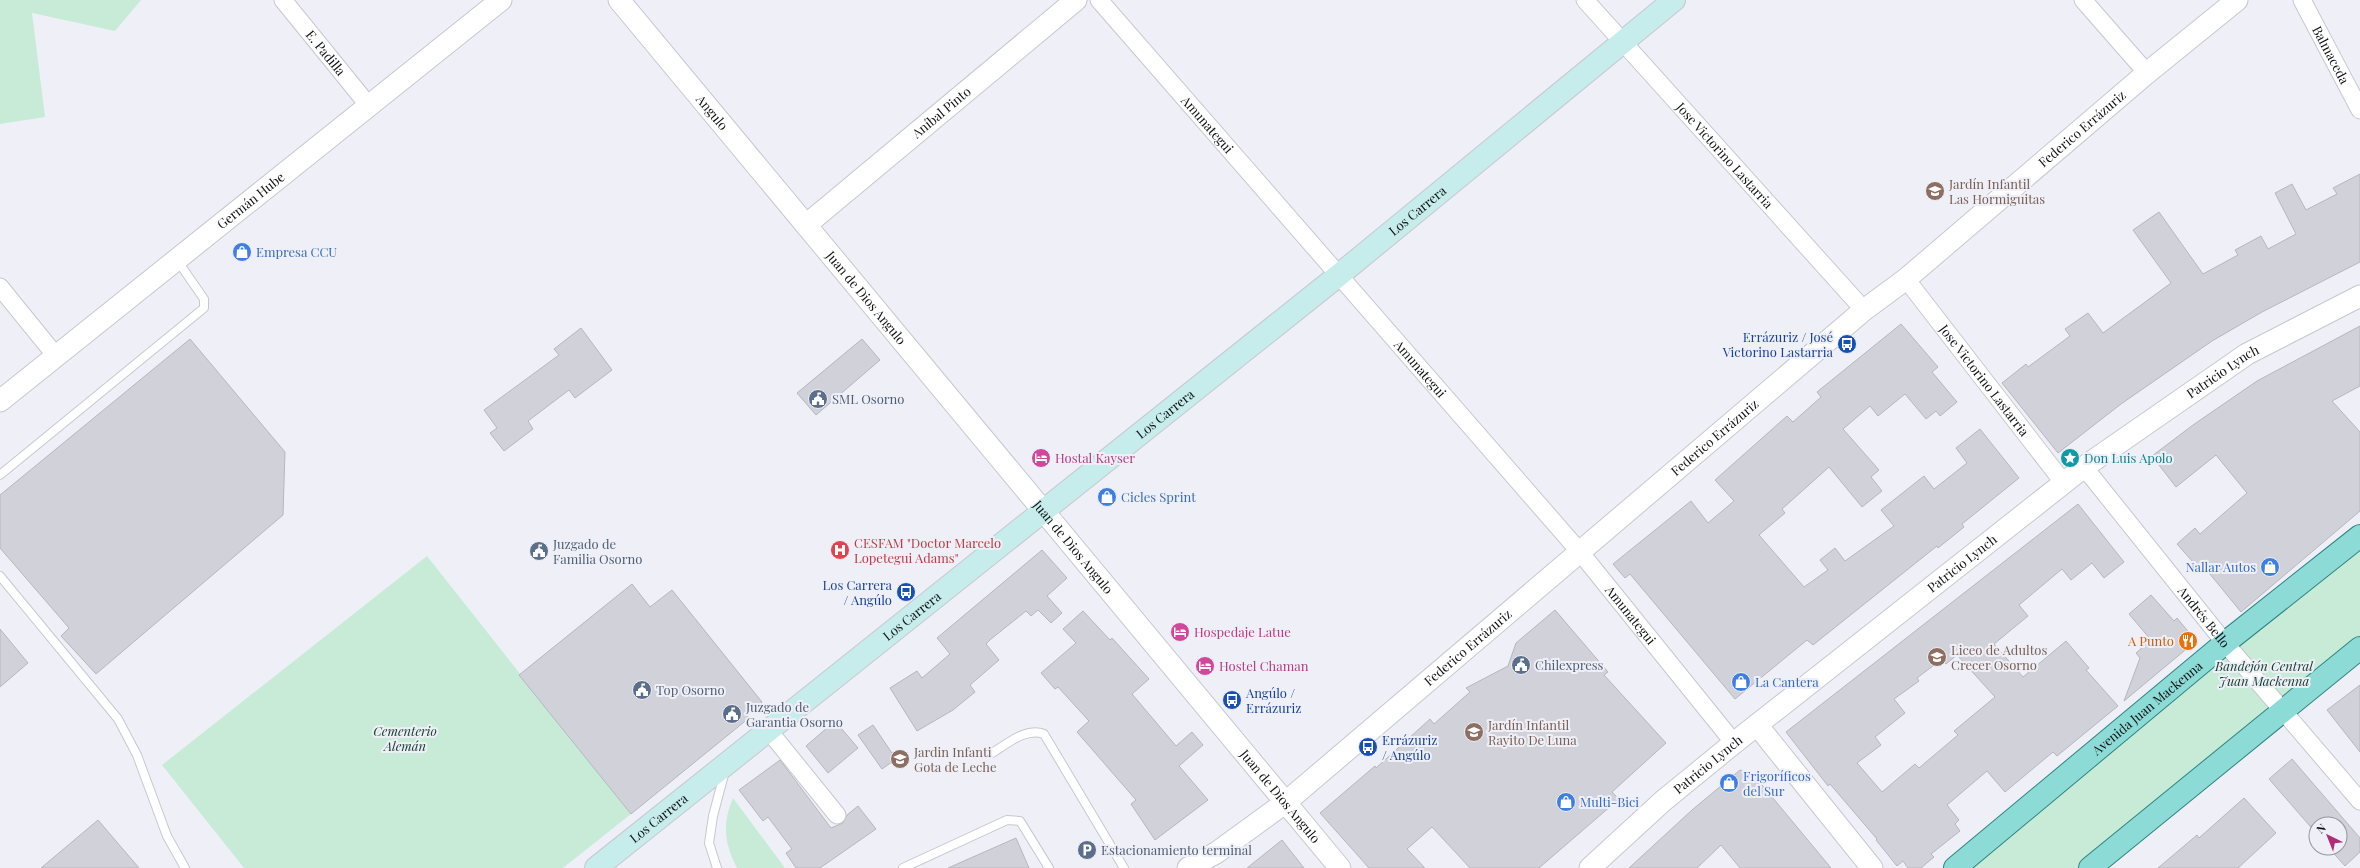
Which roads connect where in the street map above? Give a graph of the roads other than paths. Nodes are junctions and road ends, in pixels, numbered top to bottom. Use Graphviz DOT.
graph roads {
  1 [pos="283,0"];
  2 [pos="501,0"];
  3 [pos="619,0"];
  4 [pos="1076,0"];
  5 [pos="1099,0"];
  6 [pos="1585,0"];
  7 [pos="1674,0"];
  8 [pos="2083,0"];
  9 [pos="2237,0"];
  10 [pos="2302,0"];
  11 [pos="1623,42"];
  12 [pos="2147,73"];
  13 [pos="368,106"];
  14 [pos="2360,110"];
  15 [pos="806,225"];
  16 [pos="177,260"];
  17 [pos="1339,275"];
  18 [pos="1906,279"];
  19 [pos="0,287"];
  20 [pos="2360,296"];
  21 [pos="1864,310"];
  22 [pos="56,356"];
  23 [pos="0,401"];
  24 [pos="2084,467"];
  25 [pos="0,475"];
  26 [pos="2063,482"];
  27 [pos="1044,511"];
  28 [pos="2360,536"];
  29 [pos="1580,552"];
  30 [pos="0,576"];
  31 [pos="2225,643"];
  32 [pos="2360,648"];
  33 [pos="2282,711"];
  34 [pos="1757,725"];
  35 [pos="768,731"];
  36 [pos="1734,743"];
  37 [pos="992,753"];
  38 [pos="727,764"];
  39 [pos="2360,801"];
  40 [pos="1286,802"];
  41 [pos="837,815"];
  42 [pos="185,868"];
  43 [pos="596,868"];
  44 [pos="717,868"];
  45 [pos="903,868"];
  46 [pos="1048,868"];
  47 [pos="1124,868"];
  48 [pos="1188,868"];
  49 [pos="1340,868"];
  50 [pos="1590,868"];
  51 [pos="1872,868"];
  52 [pos="1955,868"];
  53 [pos="2090,868"];
  1 -- 13 [label="street, E. Padilla"];
  2 -- 13 [label="street, Germán Hube"];
  3 -- 15 [label="street, Angulo"];
  4 -- 15 [label="street, Aníbal Pinto"];
  5 -- 17 [label="street, Amunategui"];
  6 -- 11 [label="street, Jose Victorino Lastarria"];
  7 -- 11 [label="main road, Los Carrera"];
  8 -- 12 [label="street"];
  9 -- 12 [label="street, Federico Errázuriz"];
  10 -- 14 [label="street, Balmaceda"];
  11 -- 17 [label="main road, Los Carrera"];
  11 -- 21 [label="street, Jose Victorino Lastarria"];
  12 -- 18 [label="street, Federico Errázuriz"];
  13 -- 16 [label="street, Germán Hube"];
  15 -- 27 [label="street, Juan de Dios Angulo"];
  16 -- 22 [label="street, Germán Hube"];
  16 -- 25 [label="lane"];
  17 -- 27 [label="main road, Los Carrera"];
  17 -- 29 [label="street, Amunategui"];
  18 -- 21 [label="street, Federico Errázuriz"];
  18 -- 26 [label="street, Jose Victorino Lastarria"];
  19 -- 22 [label="street"];
  20 -- 24 [label="street, Patricio Lynch"];
  21 -- 29 [label="street, Federico Errázuriz"];
  22 -- 23 [label="street, Germán Hube"];
  24 -- 26 [label="street, Patricio Lynch"];
  24 -- 31 [label="street, Andrés Bello"];
  26 -- 34 [label="street, Patricio Lynch"];
  27 -- 35 [label="main road, Los Carrera"];
  27 -- 40 [label="street, Juan de Dios Angulo"];
  28 -- 31 [label="main road, Avenida Juan Mackenna"];
  29 -- 36 [label="street, Amunategui"];
  29 -- 40 [label="street, Federico Errázuriz"];
  30 -- 42 [label="lane"];
  31 -- 33 [label="street, Andrés Bello"];
  31 -- 52 [label="main road, Avenida Juan Mackenna"];
  32 -- 33 [label="main road"];
  33 -- 39 [label="street, Andrés Bello"];
  33 -- 53 [label="main road"];
  34 -- 36 [label="street, Patricio Lynch"];
  34 -- 51 [label="street"];
  35 -- 38 [label="main road, Los Carrera"];
  35 -- 41 [label="street"];
  36 -- 50 [label="street, Patricio Lynch"];
  37 -- 47 [label="lane"];
  38 -- 43 [label="main road, Los Carrera"];
  38 -- 44 [label="lane"];
  40 -- 48 [label="street, Federico Errázuriz"];
  40 -- 49 [label="street, Juan de Dios Angulo"];
  45 -- 46 [label="lane"];
}
